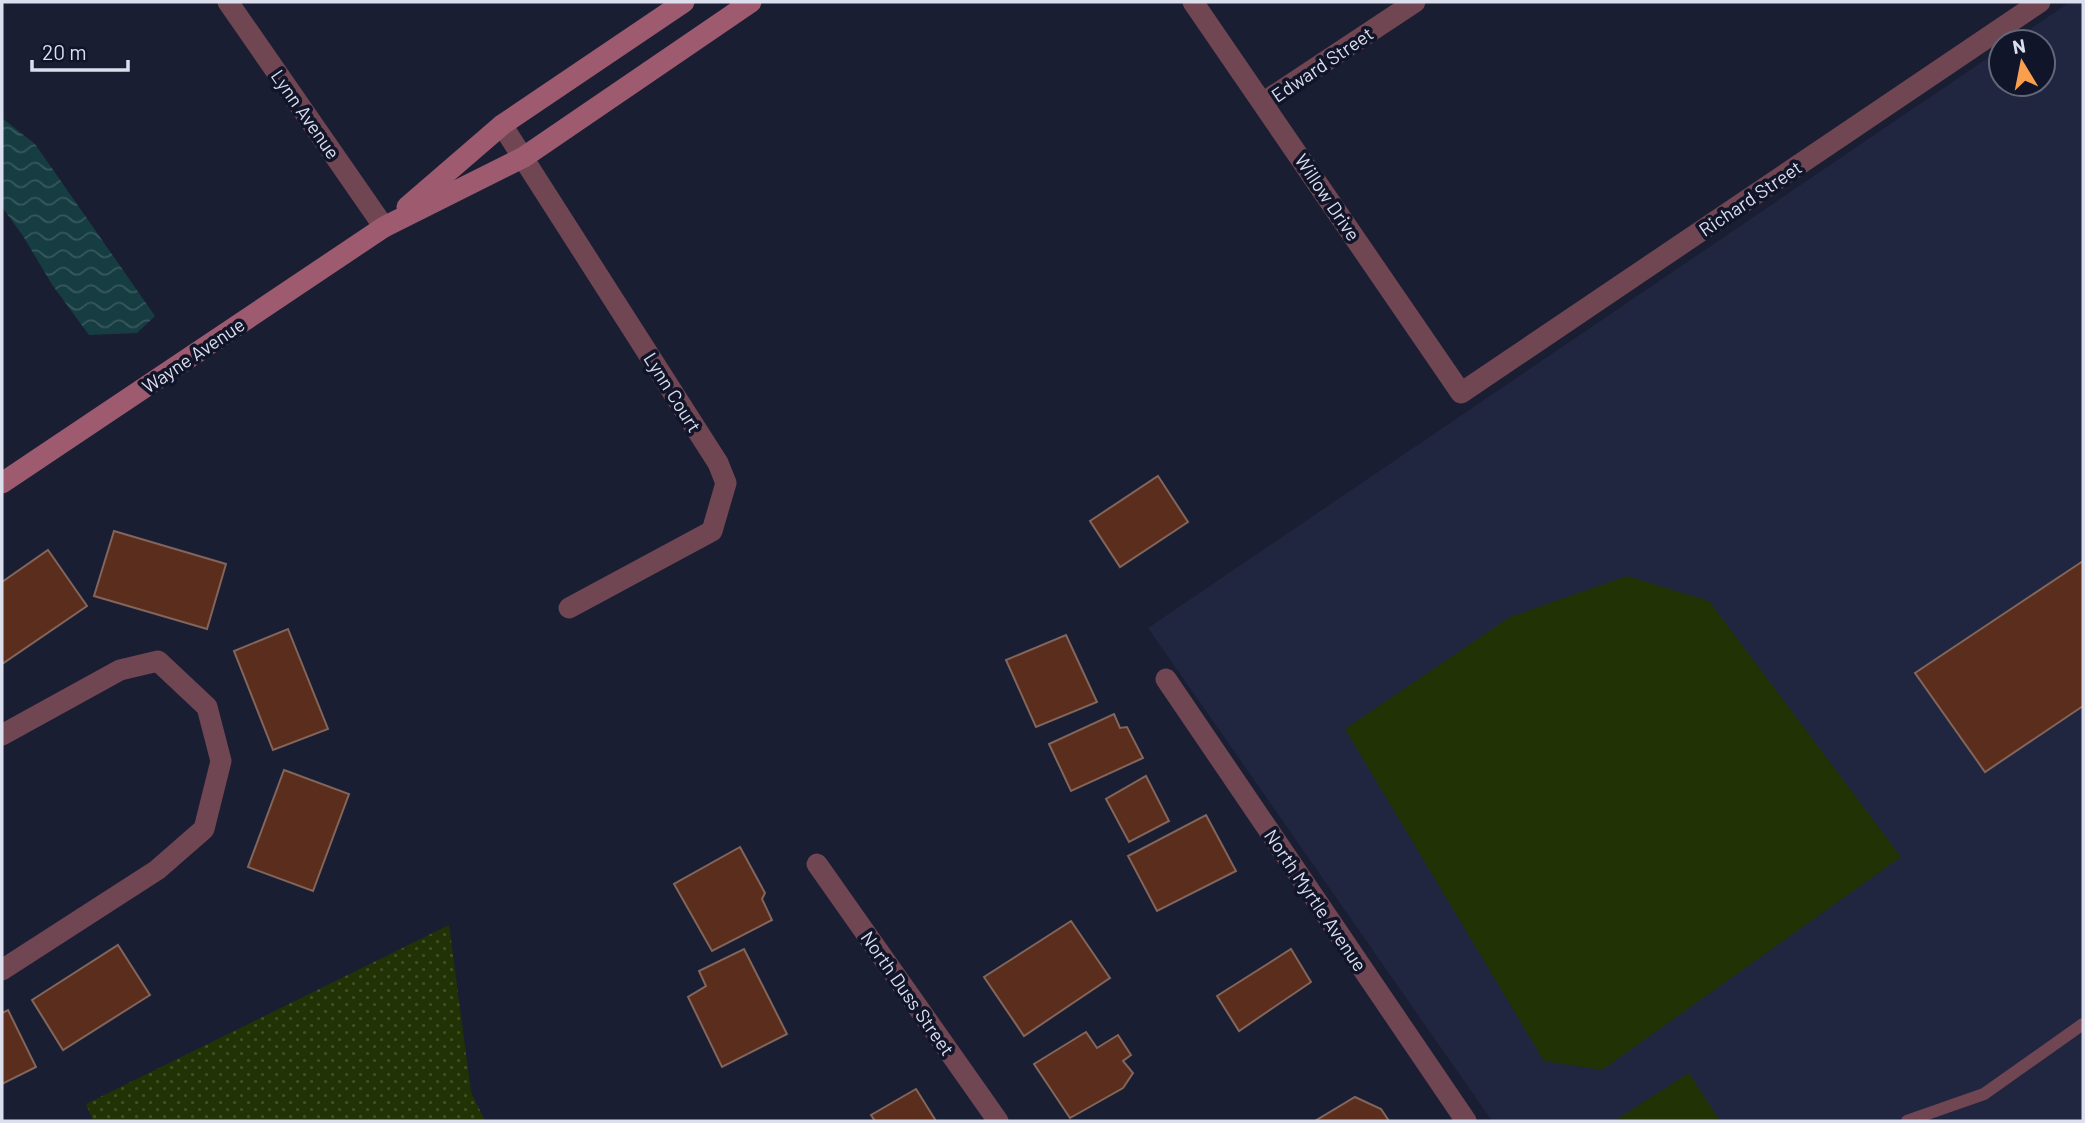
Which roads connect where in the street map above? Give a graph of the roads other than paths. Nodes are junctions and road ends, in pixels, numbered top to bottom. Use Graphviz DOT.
graph roads {
  1 [pos="228,2"];
  2 [pos="684,2"];
  3 [pos="1193,2"];
  4 [pos="1415,2"];
  5 [pos="2040,2"];
  6 [pos="743,4"];
  7 [pos="1264,102"];
  8 [pos="502,125"];
  9 [pos="524,157"];
  10 [pos="384,227"];
  11 [pos="1461,393"];
  12 [pos="2,483"];
  13 [pos="569,608"];
  14 [pos="1166,679"];
  15 [pos="2,735"];
  16 [pos="817,864"];
  17 [pos="2,970"];
  18 [pos="2083,1024"];
  19 [pos="998,1121"];
  20 [pos="1466,1121"];
  21 [pos="1907,1121"];
  1 -- 10 [label="street, Lynn Avenue"];
  2 -- 8 [label="street, Wayne Avenue"];
  3 -- 7 [label="street, Willow Drive"];
  4 -- 7 [label="street, Edward Street"];
  5 -- 11 [label="street, Richard Street"];
  6 -- 9 [label="street, Wayne Avenue"];
  7 -- 11 [label="street, Willow Drive"];
  8 -- 9 [label="street, Lynn Court"];
  8 -- 10 [label="street, Wayne Avenue"];
  9 -- 10 [label="street, Wayne Avenue"];
  9 -- 13 [label="street, Lynn Court"];
  10 -- 12 [label="street, Wayne Avenue"];
  14 -- 20 [label="street, North Myrtle Avenue"];
  15 -- 17 [label="street"];
  16 -- 19 [label="street, North Duss Street"];
  18 -- 21 [label="lane"];
}
